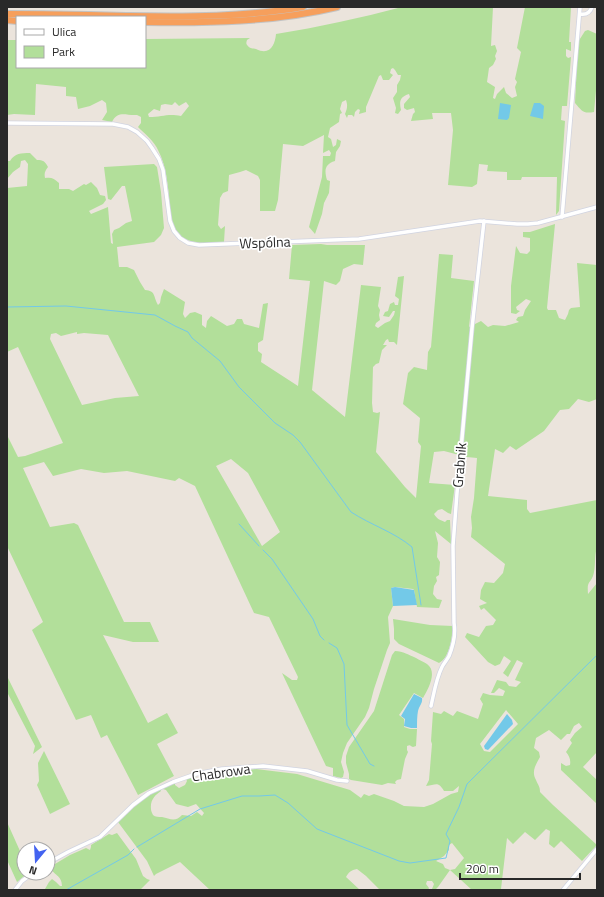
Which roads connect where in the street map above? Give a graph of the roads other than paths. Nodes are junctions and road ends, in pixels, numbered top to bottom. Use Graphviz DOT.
graph roads {
  1 [pos="303,7"];
  2 [pos="337,7"];
  3 [pos="580,7"];
  4 [pos="592,7"];
  5 [pos="7,14"];
  6 [pos="580,14"];
  7 [pos="146,22"];
  8 [pos="7,123"];
  9 [pos="597,207"];
  10 [pos="562,217"];
  11 [pos="484,221"];
  12 [pos="431,706"];
  13 [pos="347,781"];
  14 [pos="597,849"];
  15 [pos="56,858"];
  16 [pos="22,881"];
  17 [pos="15,890"];
  18 [pos="563,890"];
  1 -- 5 [label="highway"];
  2 -- 7 [label="highway"];
  3 -- 6 [label="street"];
  4 -- 6 [label="street"];
  6 -- 10 [label="street"];
  8 -- 11 [label="street, Wspólna"];
  9 -- 10 [label="street, Wspólna"];
  10 -- 11 [label="street, Wspólna"];
  11 -- 12 [label="street, Grabnik"];
  13 -- 15 [label="street, Chabrowa"];
  14 -- 18 [label="street"];
  16 -- 17 [label="street"];
}
